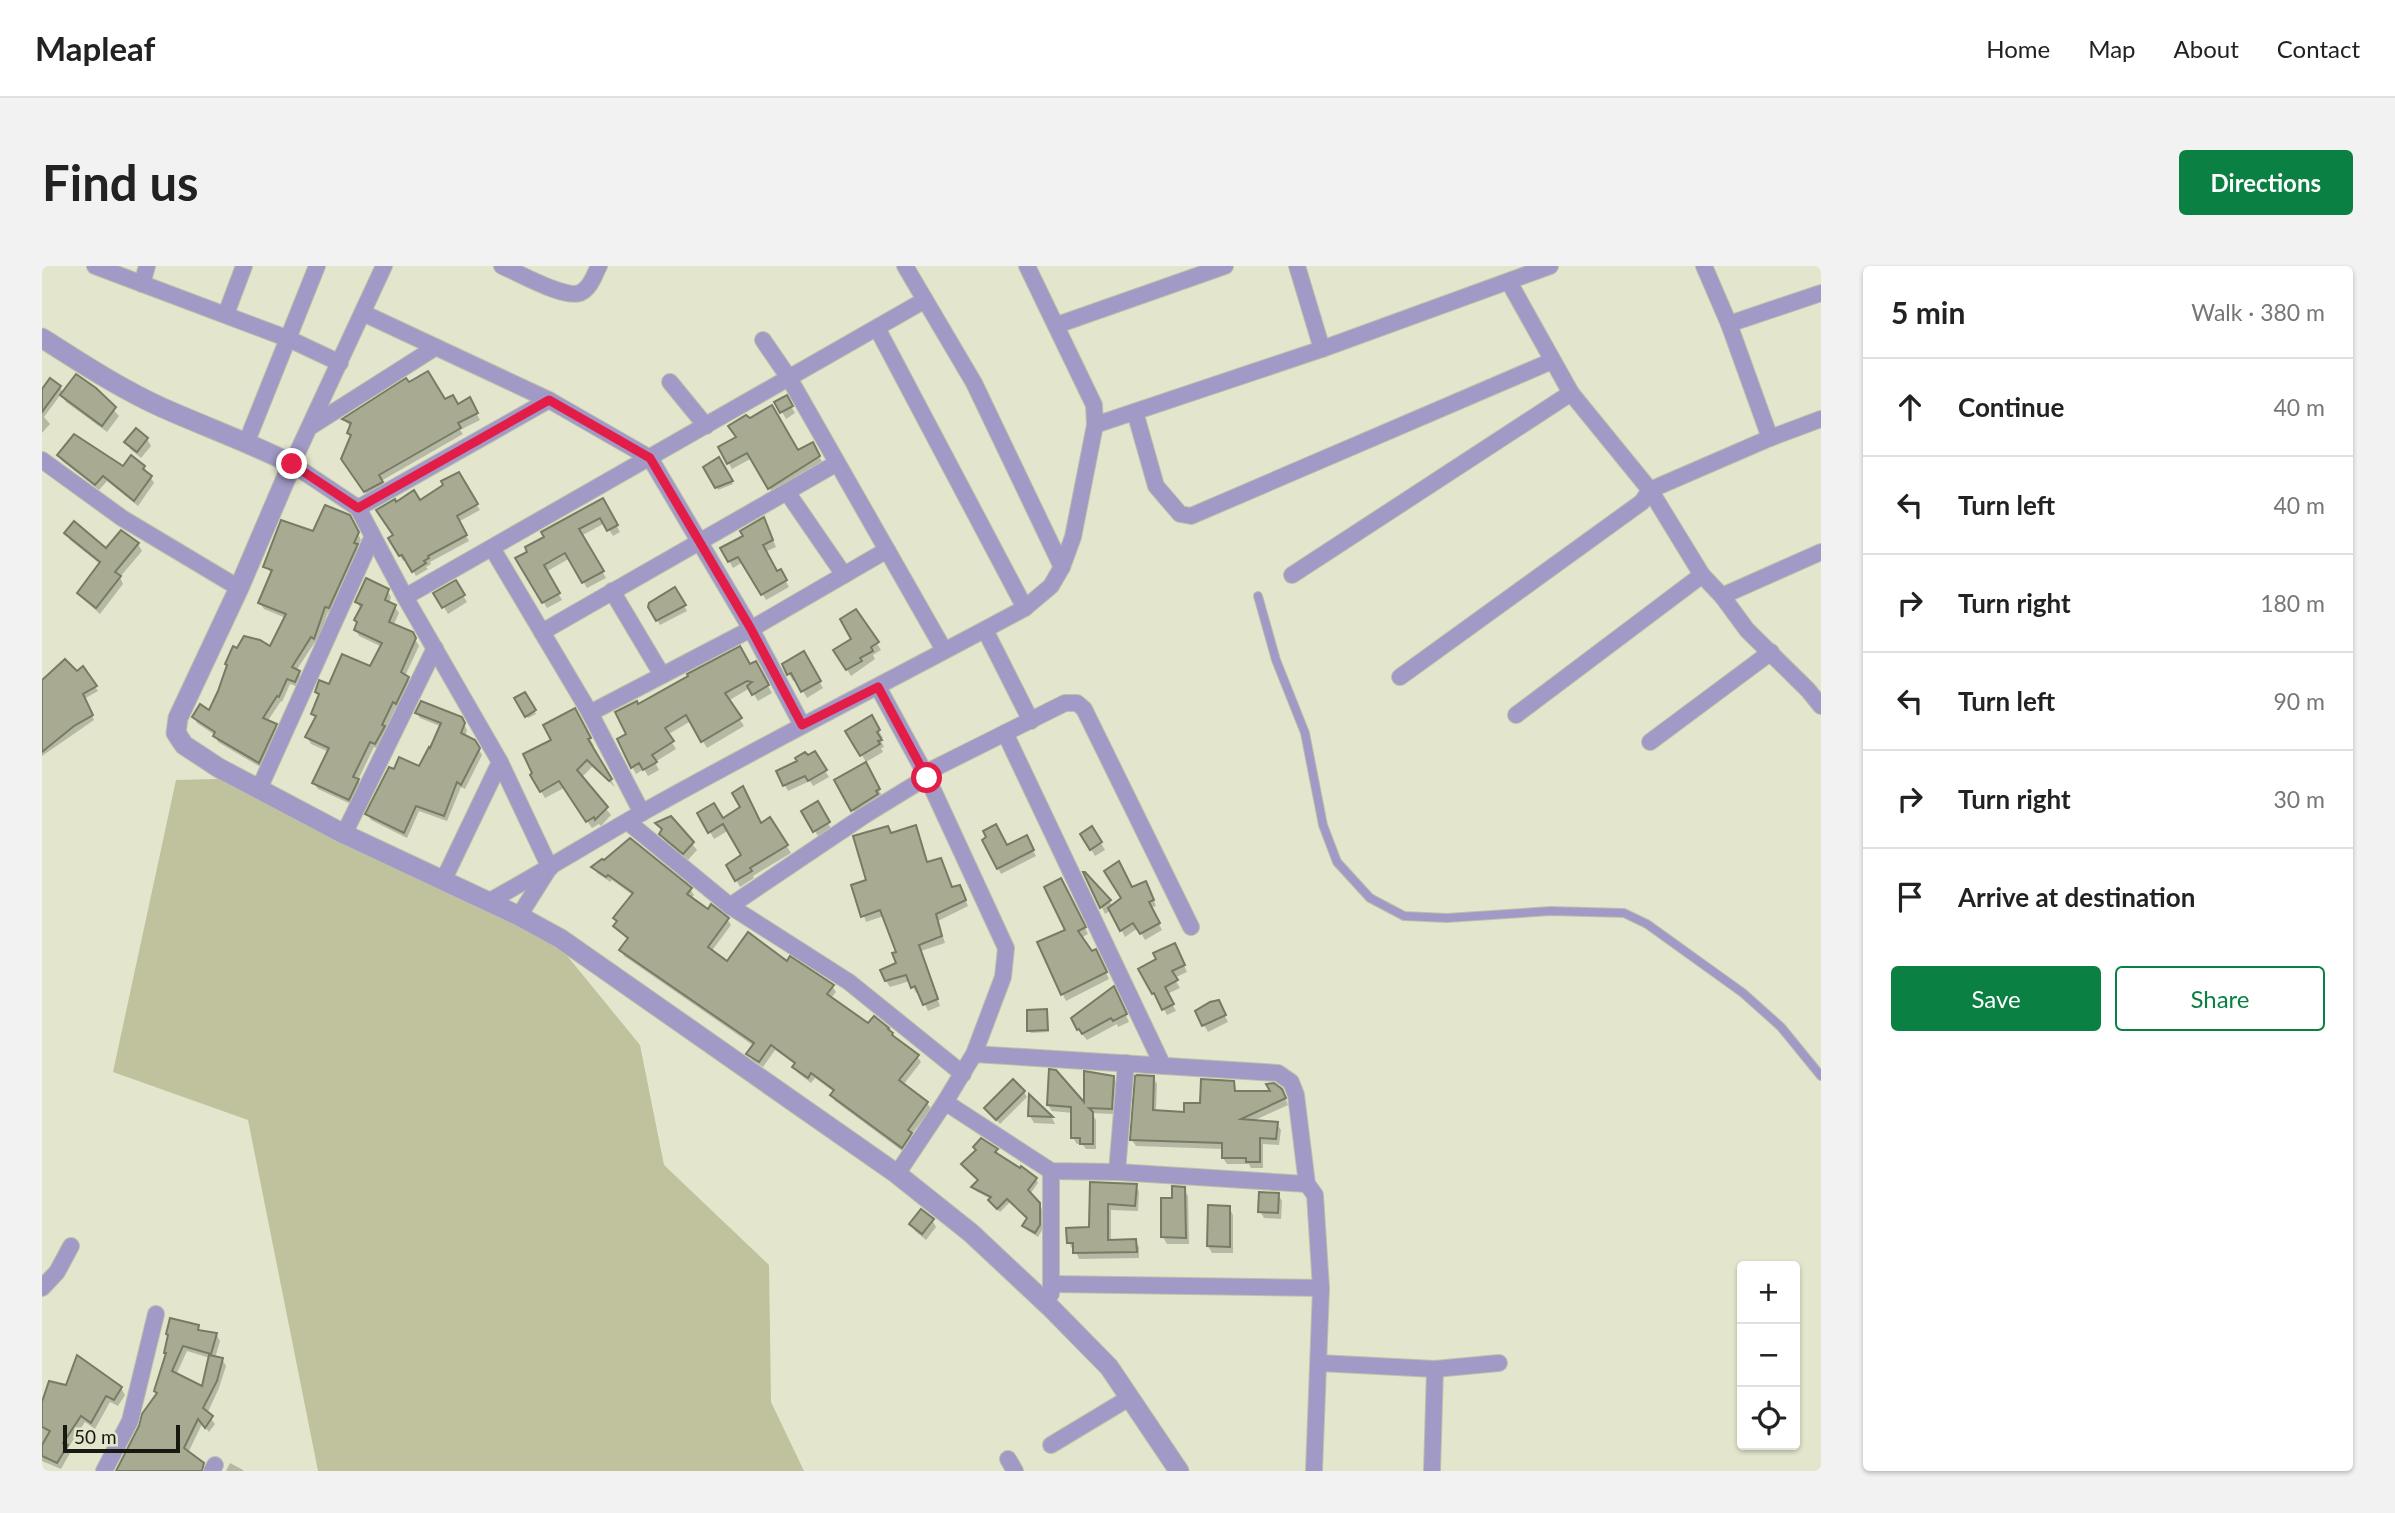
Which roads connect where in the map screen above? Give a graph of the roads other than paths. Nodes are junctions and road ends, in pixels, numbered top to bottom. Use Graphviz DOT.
graph roads {
  1 [pos="95,266"];
  2 [pos="147,266"];
  3 [pos="244,266"];
  4 [pos="317,266"];
  5 [pos="384,266"];
  6 [pos="502,266"];
  7 [pos="599,266"];
  8 [pos="905,266"];
  9 [pos="1027,266"];
  10 [pos="1226,266"];
  11 [pos="1297,266"];
  12 [pos="1550,266"];
  13 [pos="1704,266"];
  14 [pos="1509,282"];
  15 [pos="142,284"];
  16 [pos="1821,293"];
  17 [pos="925,300"];
  18 [pos="363,313"];
  19 [pos="226,314"];
  20 [pos="1729,324"];
  21 [pos="1057,325"];
  22 [pos="877,328"];
  23 [pos="42,338"];
  24 [pos="289,339"];
  25 [pos="763,340"];
  26 [pos="436,347"];
  27 [pos="1322,349"];
  28 [pos="1552,361"];
  29 [pos="340,363"];
  30 [pos="789,378"];
  31 [pos="670,382"];
  32 [pos="1571,393"];
  33 [pos="549,400"];
  34 [pos="1135,412"];
  35 [pos="1821,419"];
  36 [pos="1095,425"];
  37 [pos="706,426"];
  38 [pos="310,427"];
  39 [pos="1770,438"];
  40 [pos="247,441"];
  41 [pos="650,458"];
  42 [pos="42,460"];
  43 [pos="837,463"];
  44 [pos="292,464"];
  45 [pos="1650,490"];
  46 [pos="787,492"];
  47 [pos="358,508"];
  48 [pos="372,538"];
  49 [pos="698,542"];
  50 [pos="492,548"];
  51 [pos="887,550"];
  52 [pos="1821,552"];
  53 [pos="1062,567"];
  54 [pos="844,575"];
  55 [pos="1292,575"];
  56 [pos="1702,575"];
  57 [pos="239,588"];
  58 [pos="612,591"];
  59 [pos="1258,596"];
  60 [pos="1722,596"];
  61 [pos="405,597"];
  62 [pos="1025,608"];
  63 [pos="751,629"];
  64 [pos="985,630"];
  65 [pos="542,632"];
  66 [pos="435,648"];
  67 [pos="944,650"];
  68 [pos="1771,652"];
  69 [pos="662,675"];
  70 [pos="1400,677"];
  71 [pos="878,687"];
  72 [pos="1821,706"];
  73 [pos="590,713"];
  74 [pos="1516,715"];
  75 [pos="1031,721"];
  76 [pos="802,725"];
  77 [pos="1005,733"];
  78 [pos="1650,742"];
  79 [pos="500,762"];
  80 [pos="925,776"];
  81 [pos="259,789"];
  82 [pos="635,817"];
  83 [pos="344,834"];
  84 [pos="550,868"];
  85 [pos="443,881"];
  86 [pos="488,902"];
  87 [pos="730,906"];
  88 [pos="519,916"];
  89 [pos="1191,927"];
  90 [pos="974,1055"];
  91 [pos="1126,1063"];
  92 [pos="1163,1066"];
  93 [pos="963,1074"];
  94 [pos="1821,1076"];
  95 [pos="945,1102"];
  96 [pos="1051,1171"];
  97 [pos="1117,1172"];
  98 [pos="897,1174"];
  99 [pos="1307,1184"];
  100 [pos="71,1246"];
  101 [pos="1052,1284"];
  102 [pos="42,1288"];
  103 [pos="1321,1288"];
  104 [pos="1050,1307"];
  105 [pos="156,1314"];
  106 [pos="1319,1363"];
  107 [pos="1499,1363"];
  108 [pos="1435,1369"];
  109 [pos="1129,1398"];
  110 [pos="1051,1445"];
  111 [pos="104,1471"];
  112 [pos="1179,1471"];
  113 [pos="1314,1471"];
  114 [pos="1432,1471"];
  1 -- 15 [label="street"];
  2 -- 15 [label="street"];
  3 -- 19 [label="street"];
  4 -- 24 [label="street"];
  5 -- 18 [label="street"];
  6 -- 7 [label="street"];
  8 -- 17 [label="street"];
  9 -- 21 [label="street"];
  10 -- 21 [label="street"];
  11 -- 27 [label="street"];
  12 -- 14 [label="street"];
  13 -- 20 [label="street"];
  14 -- 27 [label="street"];
  14 -- 28 [label="street"];
  15 -- 19 [label="street"];
  16 -- 20 [label="street"];
  17 -- 22 [label="street"];
  17 -- 53 [label="street"];
  18 -- 26 [label="street"];
  18 -- 29 [label="street"];
  19 -- 24 [label="street"];
  20 -- 39 [label="street"];
  21 -- 36 [label="street"];
  22 -- 30 [label="street"];
  22 -- 62 [label="street"];
  23 -- 40 [label="street"];
  24 -- 29 [label="street"];
  24 -- 40 [label="street"];
  25 -- 30 [label="street"];
  26 -- 33 [label="street"];
  26 -- 38 [label="street"];
  27 -- 34 [label="street"];
  28 -- 32 [label="street"];
  28 -- 34 [label="street"];
  29 -- 38 [label="street"];
  30 -- 37 [label="street"];
  30 -- 43 [label="street"];
  31 -- 37 [label="street"];
  32 -- 45 [label="street"];
  32 -- 55 [label="street"];
  33 -- 41 [label="street"];
  33 -- 47 [label="street"];
  34 -- 36 [label="street"];
  35 -- 39 [label="street"];
  36 -- 53 [label="street"];
  37 -- 41 [label="street"];
  38 -- 44 [label="street"];
  39 -- 45 [label="street"];
  40 -- 44 [label="street"];
  41 -- 49 [label="street"];
  41 -- 50 [label="street"];
  42 -- 57 [label="street"];
  43 -- 46 [label="street"];
  43 -- 51 [label="street"];
  44 -- 47 [label="street"];
  44 -- 57 [label="street"];
  45 -- 56 [label="street"];
  45 -- 70 [label="street"];
  46 -- 49 [label="street"];
  46 -- 54 [label="street"];
  47 -- 48 [label="street"];
  48 -- 61 [label="street"];
  48 -- 81 [label="street"];
  49 -- 58 [label="street"];
  49 -- 63 [label="street"];
  50 -- 61 [label="street"];
  50 -- 65 [label="street"];
  51 -- 54 [label="street"];
  51 -- 67 [label="street"];
  52 -- 60 [label="street"];
  53 -- 62 [label="street"];
  54 -- 63 [label="street"];
  56 -- 60 [label="street"];
  56 -- 74 [label="street"];
  57 -- 81 [label="street"];
  58 -- 65 [label="street"];
  58 -- 69 [label="street"];
  59 -- 94 [label="lane"];
  60 -- 68 [label="street"];
  61 -- 66 [label="street"];
  62 -- 64 [label="street"];
  63 -- 69 [label="street"];
  63 -- 76 [label="street"];
  64 -- 67 [label="street"];
  64 -- 75 [label="street"];
  65 -- 73 [label="street"];
  66 -- 79 [label="street"];
  66 -- 83 [label="street"];
  67 -- 71 [label="street"];
  68 -- 72 [label="street"];
  68 -- 78 [label="street"];
  69 -- 73 [label="street"];
  71 -- 76 [label="street"];
  71 -- 80 [label="street"];
  73 -- 82 [label="street"];
  75 -- 77 [label="street"];
  75 -- 89 [label="street"];
  76 -- 82 [label="street"];
  77 -- 80 [label="street"];
  77 -- 92 [label="street"];
  79 -- 84 [label="street"];
  79 -- 85 [label="street"];
  80 -- 87 [label="street"];
  80 -- 90 [label="street"];
  81 -- 83 [label="street"];
  82 -- 84 [label="street"];
  82 -- 87 [label="street"];
  83 -- 85 [label="street"];
  84 -- 86 [label="street"];
  84 -- 88 [label="street"];
  85 -- 86 [label="street"];
  86 -- 88 [label="street"];
  87 -- 93 [label="street"];
  88 -- 98 [label="street"];
  90 -- 91 [label="street"];
  90 -- 93 [label="street"];
  91 -- 92 [label="street"];
  91 -- 97 [label="street"];
  92 -- 99 [label="street"];
  93 -- 95 [label="street"];
  95 -- 96 [label="street"];
  95 -- 98 [label="street"];
  96 -- 97 [label="street"];
  96 -- 101 [label="street"];
  97 -- 99 [label="street"];
  98 -- 104 [label="street"];
  99 -- 103 [label="street"];
  100 -- 102 [label="street"];
  101 -- 103 [label="street"];
  101 -- 104 [label="street"];
  103 -- 106 [label="street"];
  104 -- 109 [label="street"];
  105 -- 111 [label="street"];
  106 -- 108 [label="street"];
  106 -- 113 [label="street"];
  107 -- 108 [label="street"];
  108 -- 114 [label="street"];
  109 -- 110 [label="street"];
  109 -- 112 [label="street"];
}
